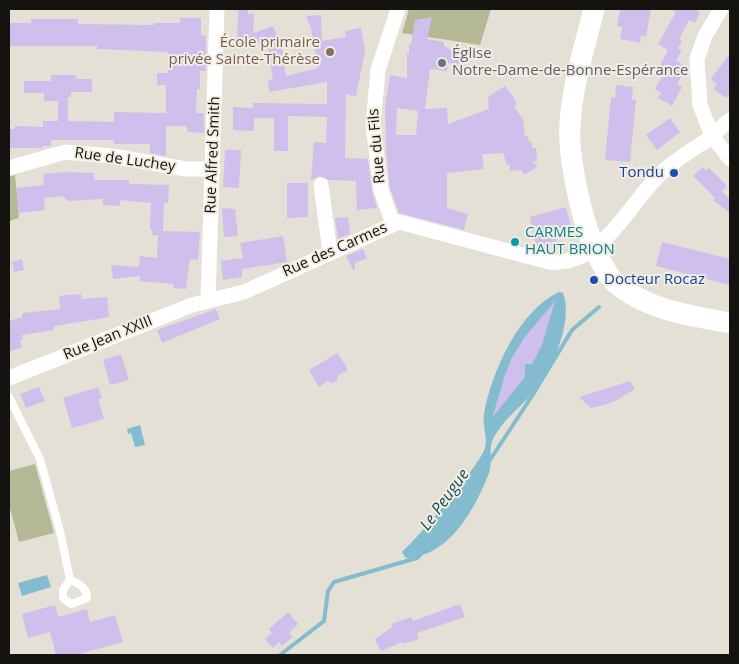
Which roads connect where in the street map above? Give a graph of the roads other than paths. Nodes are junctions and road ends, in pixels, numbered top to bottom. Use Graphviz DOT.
graph roads {
  1 [pos="217,9"];
  2 [pos="398,9"];
  3 [pos="594,9"];
  4 [pos="721,9"];
  5 [pos="730,120"];
  6 [pos="712,136"];
  7 [pos="730,159"];
  8 [pos="9,168"];
  9 [pos="213,169"];
  10 [pos="321,185"];
  11 [pos="393,224"];
  12 [pos="594,249"];
  13 [pos="330,252"];
  14 [pos="208,301"];
  15 [pos="730,323"];
  16 [pos="9,378"];
  17 [pos="9,397"];
  18 [pos="70,580"];
  1 -- 9 [label="street, Rue Alfred Smith"];
  2 -- 11 [label="street, Rue du Fils"];
  3 -- 12 [label="street"];
  4 -- 6 [label="street"];
  5 -- 6 [label="street, Rue des Carmes"];
  6 -- 7 [label="street"];
  6 -- 12 [label="street, Rue des Carmes"];
  8 -- 9 [label="street, Rue de Luchey"];
  9 -- 14 [label="street, Rue Alfred Smith"];
  10 -- 13 [label="street"];
  11 -- 12 [label="street, Rue des Carmes"];
  11 -- 13 [label="street, Rue des Carmes"];
  12 -- 15 [label="street"];
  13 -- 14 [label="street, Rue des Carmes"];
  14 -- 16 [label="street, Rue Jean XXIII"];
  17 -- 18 [label="lane"];
}
